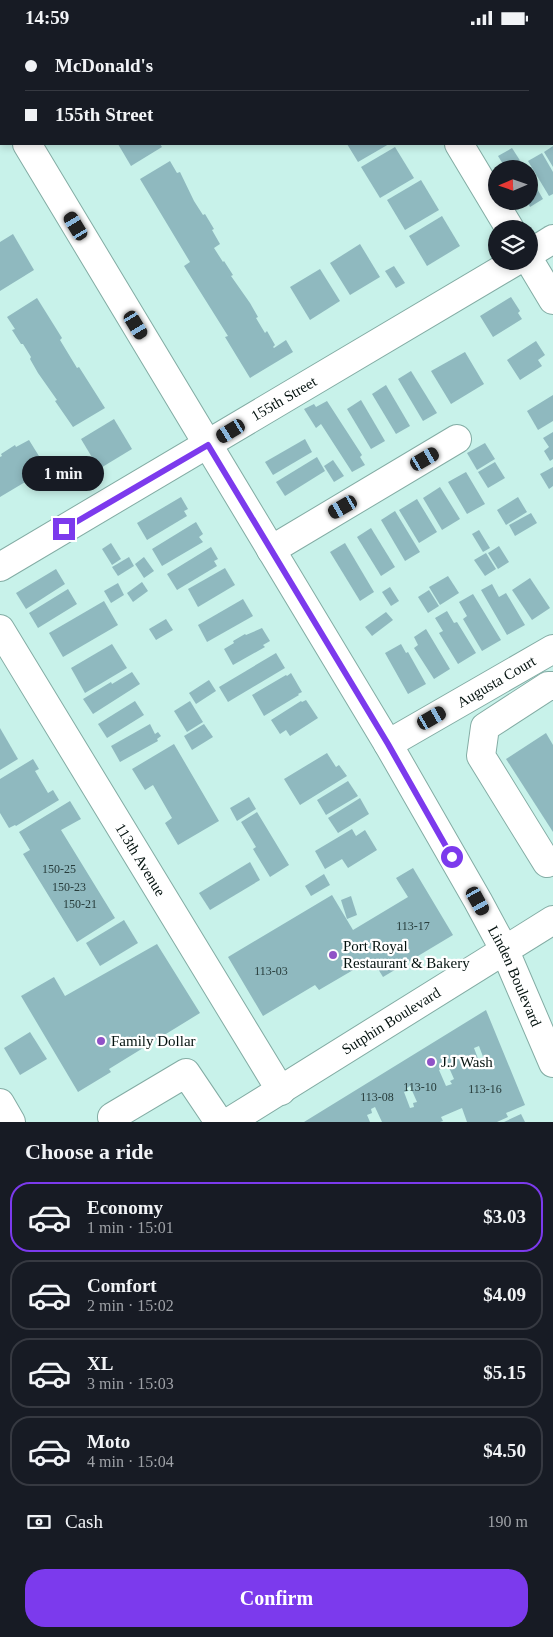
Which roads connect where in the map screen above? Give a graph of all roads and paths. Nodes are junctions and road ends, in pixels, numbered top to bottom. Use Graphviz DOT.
graph roads {
  1 [pos="27,145"];
  2 [pos="460,145"];
  3 [pos="505,220"];
  4 [pos="553,239"];
  5 [pos="538,248"];
  6 [pos="501,270"];
  7 [pos="535,270"];
  8 [pos="553,300"];
  9 [pos="457,439"];
  10 [pos="208,445"];
  11 [pos="271,550"];
  12 [pos="0,567"];
  13 [pos="0,629"];
  14 [pos="553,649"];
  15 [pos="553,686"];
  16 [pos="388,744"];
  17 [pos="553,860"];
  18 [pos="553,920"];
  19 [pos="505,951"];
  20 [pos="553,1063"];
  21 [pos="281,1091"];
  22 [pos="0,1103"];
  23 [pos="11,1122"];
  24 [pos="115,1122"];
  25 [pos="219,1122"];
  26 [pos="229,1122"];
  1 -- 10 [label="street, Linden Boulevard"];
  2 -- 3 [label="street"];
  4 -- 5 [label="street"];
  6 -- 10 [label="street, 155th Street"];
  7 -- 8 [label="street"];
  9 -- 11 [label="street"];
  10 -- 11 [label="street, Linden Boulevard"];
  10 -- 12 [label="street, 155th Street"];
  11 -- 16 [label="street, Linden Boulevard"];
  13 -- 21 [label="street, 113th Avenue"];
  14 -- 16 [label="street, Augusta Court"];
  15 -- 17 [label="street"];
  16 -- 19 [label="street, Linden Boulevard"];
  18 -- 19 [label="street, Sutphin Boulevard"];
  19 -- 20 [label="street, Linden Boulevard"];
  19 -- 21 [label="street, Sutphin Boulevard"];
  21 -- 26 [label="street, Sutphin Boulevard"];
  22 -- 23 [label="street"];
  24 -- 25 [label="street"];
}
